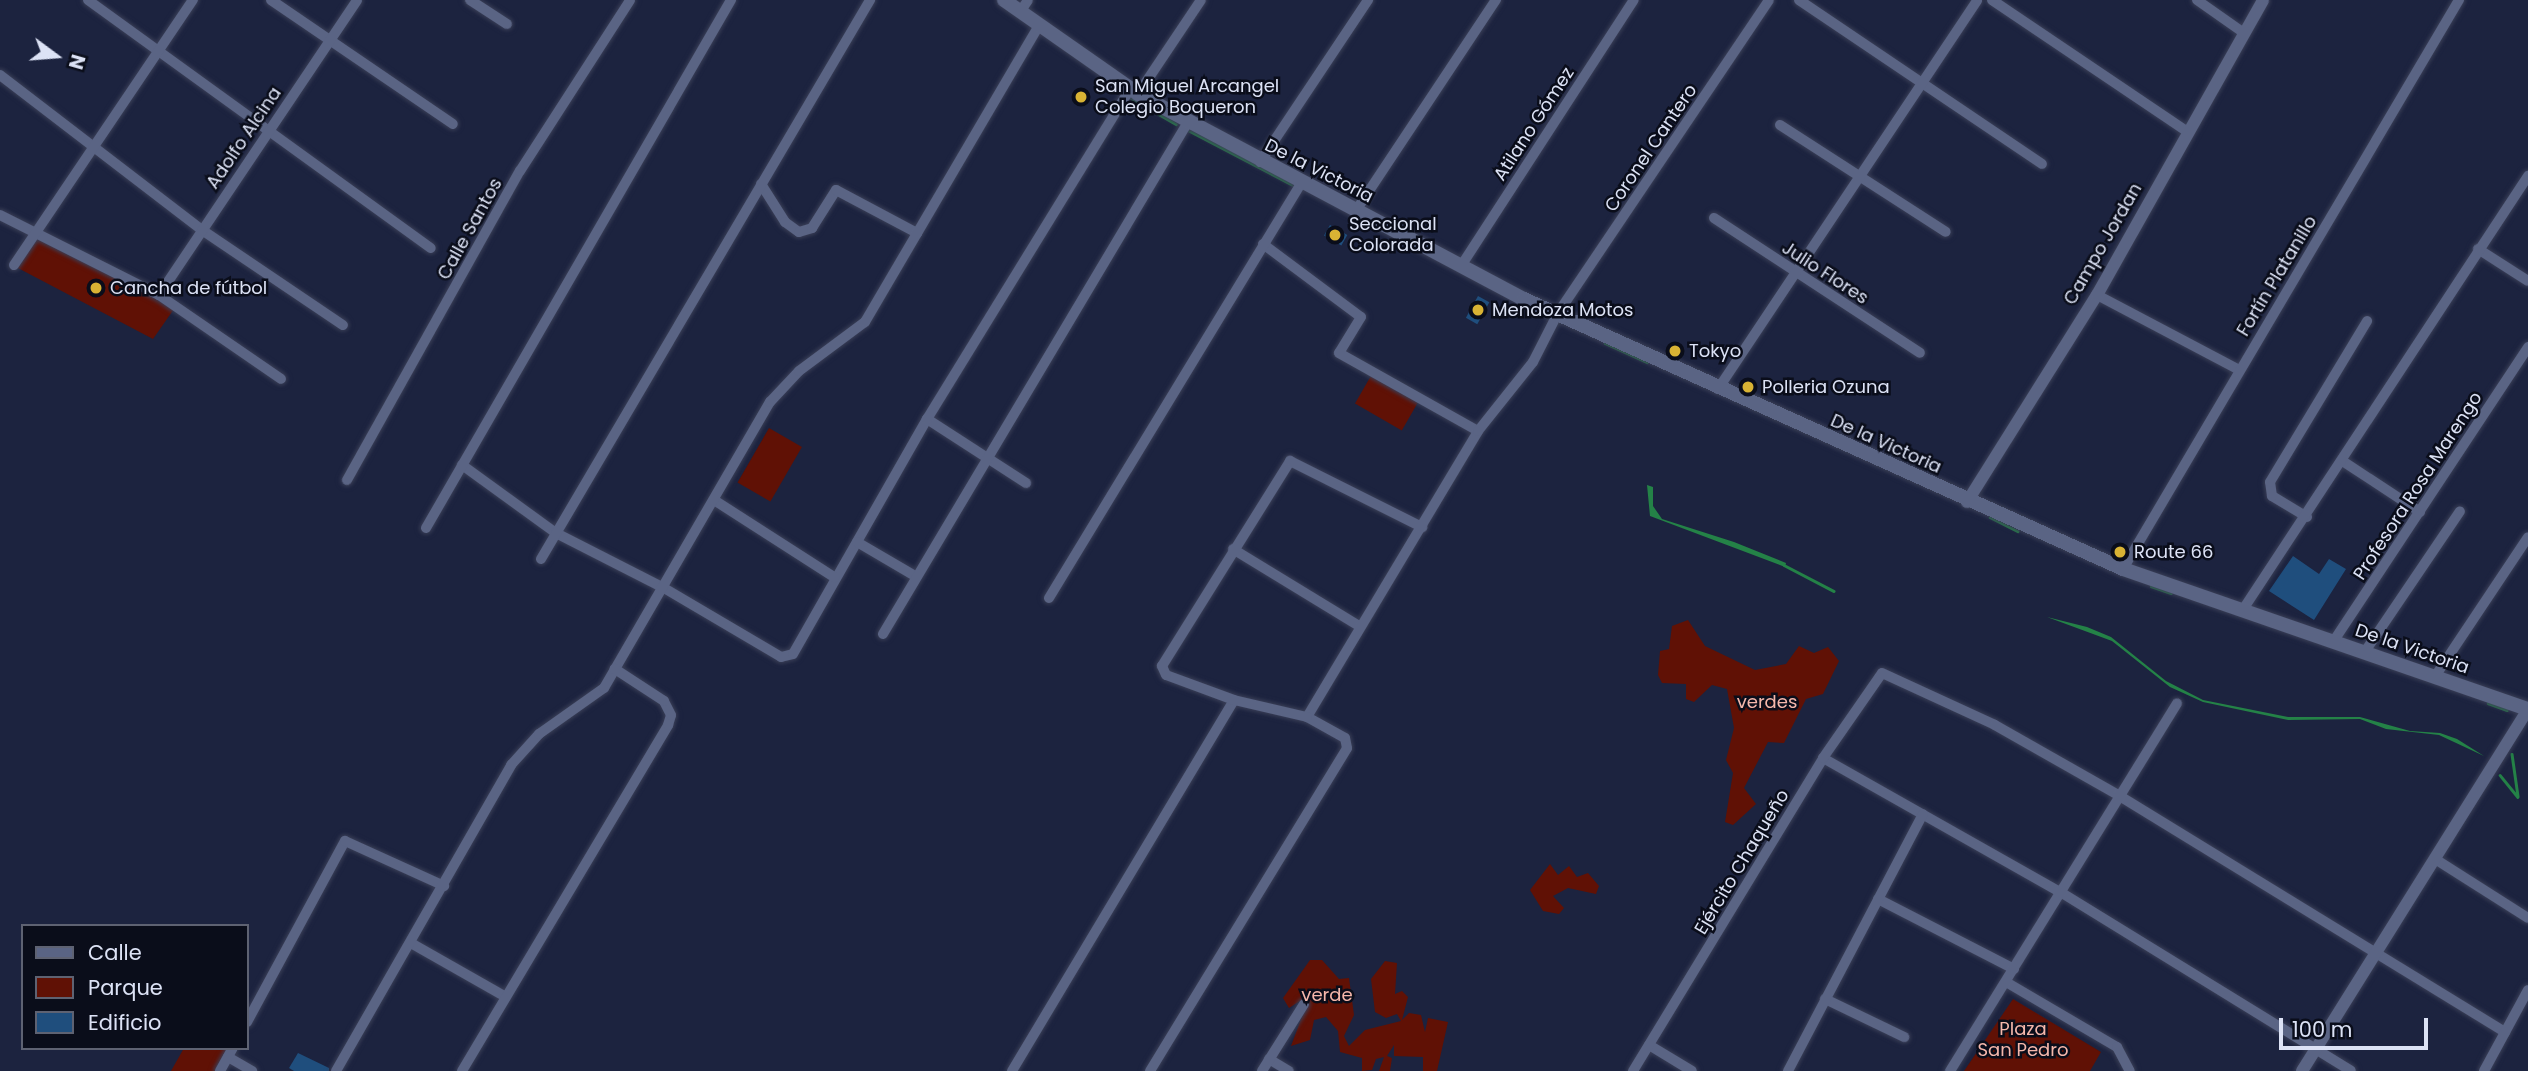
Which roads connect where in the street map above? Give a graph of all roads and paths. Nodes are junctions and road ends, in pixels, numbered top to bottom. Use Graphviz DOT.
graph roads {
  1 [pos="88,0"];
  2 [pos="193,0"];
  3 [pos="271,0"];
  4 [pos="357,0"];
  5 [pos="470,0"];
  6 [pos="631,0"];
  7 [pos="731,0"];
  8 [pos="870,0"];
  9 [pos="1004,0"];
  10 [pos="1201,0"];
  11 [pos="1368,0"];
  12 [pos="1496,0"];
  13 [pos="1634,0"];
  14 [pos="1769,0"];
  15 [pos="1799,0"];
  16 [pos="1977,0"];
  17 [pos="1992,0"];
  18 [pos="2197,0"];
  19 [pos="2263,0"];
  20 [pos="2459,0"];
  21 [pos="1024,6"];
  22 [pos="507,24"];
  23 [pos="1039,25"];
  24 [pos="2244,33"];
  25 [pos="328,42"];
  26 [pos="157,52"];
  27 [pos="0,75"];
  28 [pos="1920,85"];
  29 [pos="1134,92"];
  30 [pos="1188,122"];
  31 [pos="453,124"];
  32 [pos="1780,125"];
  33 [pos="267,132"];
  34 [pos="2188,132"];
  35 [pos="90,148"];
  36 [pos="1260,163"];
  37 [pos="2042,164"];
  38 [pos="2528,176"];
  39 [pos="1858,177"];
  40 [pos="1301,183"];
  41 [pos="761,184"];
  42 [pos="1355,212"];
  43 [pos="0,215"];
  44 [pos="1714,218"];
  45 [pos="37,229"];
  46 [pos="202,230"];
  47 [pos="1946,232"];
  48 [pos="917,233"];
  49 [pos="1263,243"];
  50 [pos="430,248"];
  51 [pos="2478,249"];
  52 [pos="14,265"];
  53 [pos="1461,266"];
  54 [pos="1793,272"];
  55 [pos="2528,281"];
  56 [pos="159,295"];
  57 [pos="2097,295"];
  58 [pos="1558,313"];
  59 [pos="2367,321"];
  60 [pos="343,325"];
  61 [pos="2528,347"];
  62 [pos="1920,353"];
  63 [pos="2239,370"];
  64 [pos="281,379"];
  65 [pos="1718,389"];
  66 [pos="927,419"];
  67 [pos="1478,431"];
  68 [pos="987,458"];
  69 [pos="2344,462"];
  70 [pos="462,465"];
  71 [pos="347,480"];
  72 [pos="1026,483"];
  73 [pos="714,500"];
  74 [pos="1967,502"];
  75 [pos="2460,511"];
  76 [pos="2420,512"];
  77 [pos="2307,517"];
  78 [pos="1422,527"];
  79 [pos="426,528"];
  80 [pos="556,533"];
  81 [pos="2528,537"];
  82 [pos="857,542"];
  83 [pos="1233,549"];
  84 [pos="541,559"];
  85 [pos="2123,569"];
  86 [pos="834,577"];
  87 [pos="917,577"];
  88 [pos="664,588"];
  89 [pos="1049,598"];
  90 [pos="2242,611"];
  91 [pos="1359,626"];
  92 [pos="883,634"];
  93 [pos="2333,642"];
  94 [pos="2364,653"];
  95 [pos="615,669"];
  96 [pos="2434,678"];
  97 [pos="1234,700"];
  98 [pos="2177,704"];
  99 [pos="2528,709"];
  100 [pos="1307,717"];
  101 [pos="1823,758"];
  102 [pos="2118,795"];
  103 [pos="1923,814"];
  104 [pos="2435,859"];
  105 [pos="444,886"];
  106 [pos="2062,893"];
  107 [pos="1878,899"];
  108 [pos="2528,918"];
  109 [pos="411,943"];
  110 [pos="2377,950"];
  111 [pos="2014,969"];
  112 [pos="2006,982"];
  113 [pos="2528,989"];
  114 [pos="506,997"];
  115 [pos="1825,999"];
  116 [pos="1304,1004"];
  117 [pos="248,1020"];
  118 [pos="2505,1032"];
  119 [pos="1904,1037"];
  120 [pos="1649,1045"];
  121 [pos="2315,1050"];
  122 [pos="230,1053"];
  123 [pos="1269,1059"];
  124 [pos="220,1071"];
  125 [pos="252,1071"];
  126 [pos="336,1071"];
  127 [pos="463,1071"];
  128 [pos="1012,1071"];
  129 [pos="1150,1071"];
  130 [pos="1262,1071"];
  131 [pos="1289,1071"];
  132 [pos="1633,1071"];
  133 [pos="1692,1071"];
  134 [pos="1788,1071"];
  135 [pos="1950,1071"];
  136 [pos="2130,1071"];
  137 [pos="2302,1071"];
  138 [pos="2351,1071"];
  139 [pos="2484,1071"];
  1 -- 26 [label="street"];
  2 -- 26 [label="street"];
  3 -- 25 [label="street"];
  4 -- 25 [label="street, Adolfo Alcina"];
  5 -- 22 [label="street"];
  6 -- 71 [label="street, Calle Santos"];
  7 -- 70 [label="street"];
  8 -- 41 [label="street"];
  9 -- 21 [label="main road, De la Victoria"];
  10 -- 29 [label="street"];
  11 -- 36 [label="street"];
  12 -- 42 [label="street"];
  13 -- 53 [label="street, Atilano Gómez"];
  14 -- 58 [label="street, Coronel Cantero"];
  15 -- 28 [label="street"];
  16 -- 28 [label="street"];
  17 -- 34 [label="street"];
  18 -- 24 [label="street"];
  19 -- 24 [label="street, Campo Jordan"];
  20 -- 63 [label="street, Fortín Platanillo"];
  21 -- 23 [label="main road, De la Victoria"];
  23 -- 29 [label="main road, De la Victoria"];
  23 -- 48 [label="street"];
  24 -- 34 [label="street, Campo Jordan"];
  25 -- 31 [label="street"];
  25 -- 33 [label="street, Adolfo Alcina"];
  26 -- 33 [label="street"];
  26 -- 35 [label="street"];
  27 -- 35 [label="street"];
  28 -- 37 [label="street"];
  28 -- 39 [label="street"];
  29 -- 30 [label="main road, De la Victoria"];
  29 -- 66 [label="street"];
  30 -- 36 [label="main road, De la Victoria"];
  30 -- 68 [label="street"];
  32 -- 39 [label="street"];
  33 -- 46 [label="street, Adolfo Alcina"];
  33 -- 50 [label="street"];
  34 -- 57 [label="street, Campo Jordan"];
  35 -- 45 [label="street"];
  35 -- 46 [label="street"];
  36 -- 40 [label="main road, De la Victoria"];
  38 -- 51 [label="street"];
  39 -- 47 [label="street"];
  39 -- 54 [label="street"];
  40 -- 42 [label="main road, De la Victoria"];
  40 -- 49 [label="street"];
  41 -- 48 [label="street"];
  41 -- 80 [label="street"];
  42 -- 53 [label="main road, De la Victoria"];
  43 -- 45 [label="street"];
  44 -- 54 [label="street, Julio Flores"];
  45 -- 52 [label="street"];
  45 -- 56 [label="street"];
  46 -- 56 [label="street, Adolfo Alcina"];
  46 -- 60 [label="street"];
  48 -- 73 [label="street"];
  49 -- 67 [label="street"];
  49 -- 89 [label="street"];
  51 -- 55 [label="street"];
  51 -- 69 [label="street"];
  53 -- 58 [label="main road, De la Victoria"];
  54 -- 62 [label="street, Julio Flores"];
  54 -- 65 [label="street"];
  56 -- 64 [label="street"];
  57 -- 63 [label="street"];
  57 -- 74 [label="street, Campo Jordan"];
  58 -- 65 [label="main road, De la Victoria"];
  58 -- 67 [label="street, Coronel Cantero"];
  59 -- 77 [label="street"];
  61 -- 76 [label="street, Profesora Rosa Marengo"];
  63 -- 85 [label="street, Fortín Platanillo"];
  65 -- 74 [label="main road, De la Victoria"];
  66 -- 68 [label="street"];
  66 -- 82 [label="street"];
  67 -- 78 [label="street, Coronel Cantero"];
  68 -- 72 [label="street"];
  68 -- 87 [label="street"];
  69 -- 76 [label="street"];
  69 -- 77 [label="street"];
  70 -- 79 [label="street"];
  70 -- 80 [label="street"];
  73 -- 86 [label="street"];
  73 -- 88 [label="street"];
  74 -- 85 [label="main road, De la Victoria"];
  75 -- 94 [label="street"];
  76 -- 93 [label="street, Profesora Rosa Marengo"];
  77 -- 90 [label="street"];
  78 -- 83 [label="street"];
  78 -- 91 [label="street, Coronel Cantero"];
  80 -- 84 [label="street"];
  80 -- 88 [label="street"];
  81 -- 96 [label="street"];
  82 -- 86 [label="street"];
  82 -- 87 [label="street"];
  83 -- 91 [label="street"];
  83 -- 97 [label="street"];
  85 -- 90 [label="main road, De la Victoria"];
  86 -- 88 [label="street"];
  87 -- 92 [label="street"];
  88 -- 95 [label="street"];
  90 -- 93 [label="main road, De la Victoria"];
  91 -- 100 [label="street, Coronel Cantero"];
  93 -- 94 [label="main road, De la Victoria"];
  94 -- 96 [label="main road, De la Victoria"];
  95 -- 105 [label="street"];
  95 -- 114 [label="street"];
  96 -- 99 [label="main road, De la Victoria"];
  97 -- 100 [label="street"];
  97 -- 128 [label="street"];
  98 -- 102 [label="street"];
  99 -- 104 [label="street"];
  100 -- 129 [label="street"];
  101 -- 102 [label="street, Ejército Chaqueño"];
  101 -- 103 [label="street"];
  101 -- 120 [label="street, Ejército Chaqueño"];
  102 -- 106 [label="street"];
  102 -- 110 [label="street"];
  103 -- 106 [label="street"];
  103 -- 107 [label="street"];
  104 -- 108 [label="street"];
  104 -- 110 [label="street"];
  105 -- 109 [label="street"];
  105 -- 117 [label="street"];
  106 -- 111 [label="street"];
  106 -- 121 [label="street"];
  107 -- 111 [label="street"];
  107 -- 115 [label="street"];
  109 -- 114 [label="street"];
  109 -- 126 [label="street"];
  110 -- 118 [label="street"];
  110 -- 121 [label="street"];
  111 -- 112 [label="street"];
  112 -- 135 [label="street"];
  112 -- 136 [label="street"];
  113 -- 118 [label="street"];
  114 -- 127 [label="street"];
  115 -- 119 [label="street"];
  115 -- 134 [label="street"];
  116 -- 123 [label="street"];
  118 -- 139 [label="street"];
  120 -- 132 [label="street, Ejército Chaqueño"];
  120 -- 133 [label="street"];
  121 -- 137 [label="street"];
  121 -- 138 [label="street"];
  122 -- 124 [label="street"];
  122 -- 125 [label="street"];
  123 -- 130 [label="street"];
  123 -- 131 [label="street"];
}
